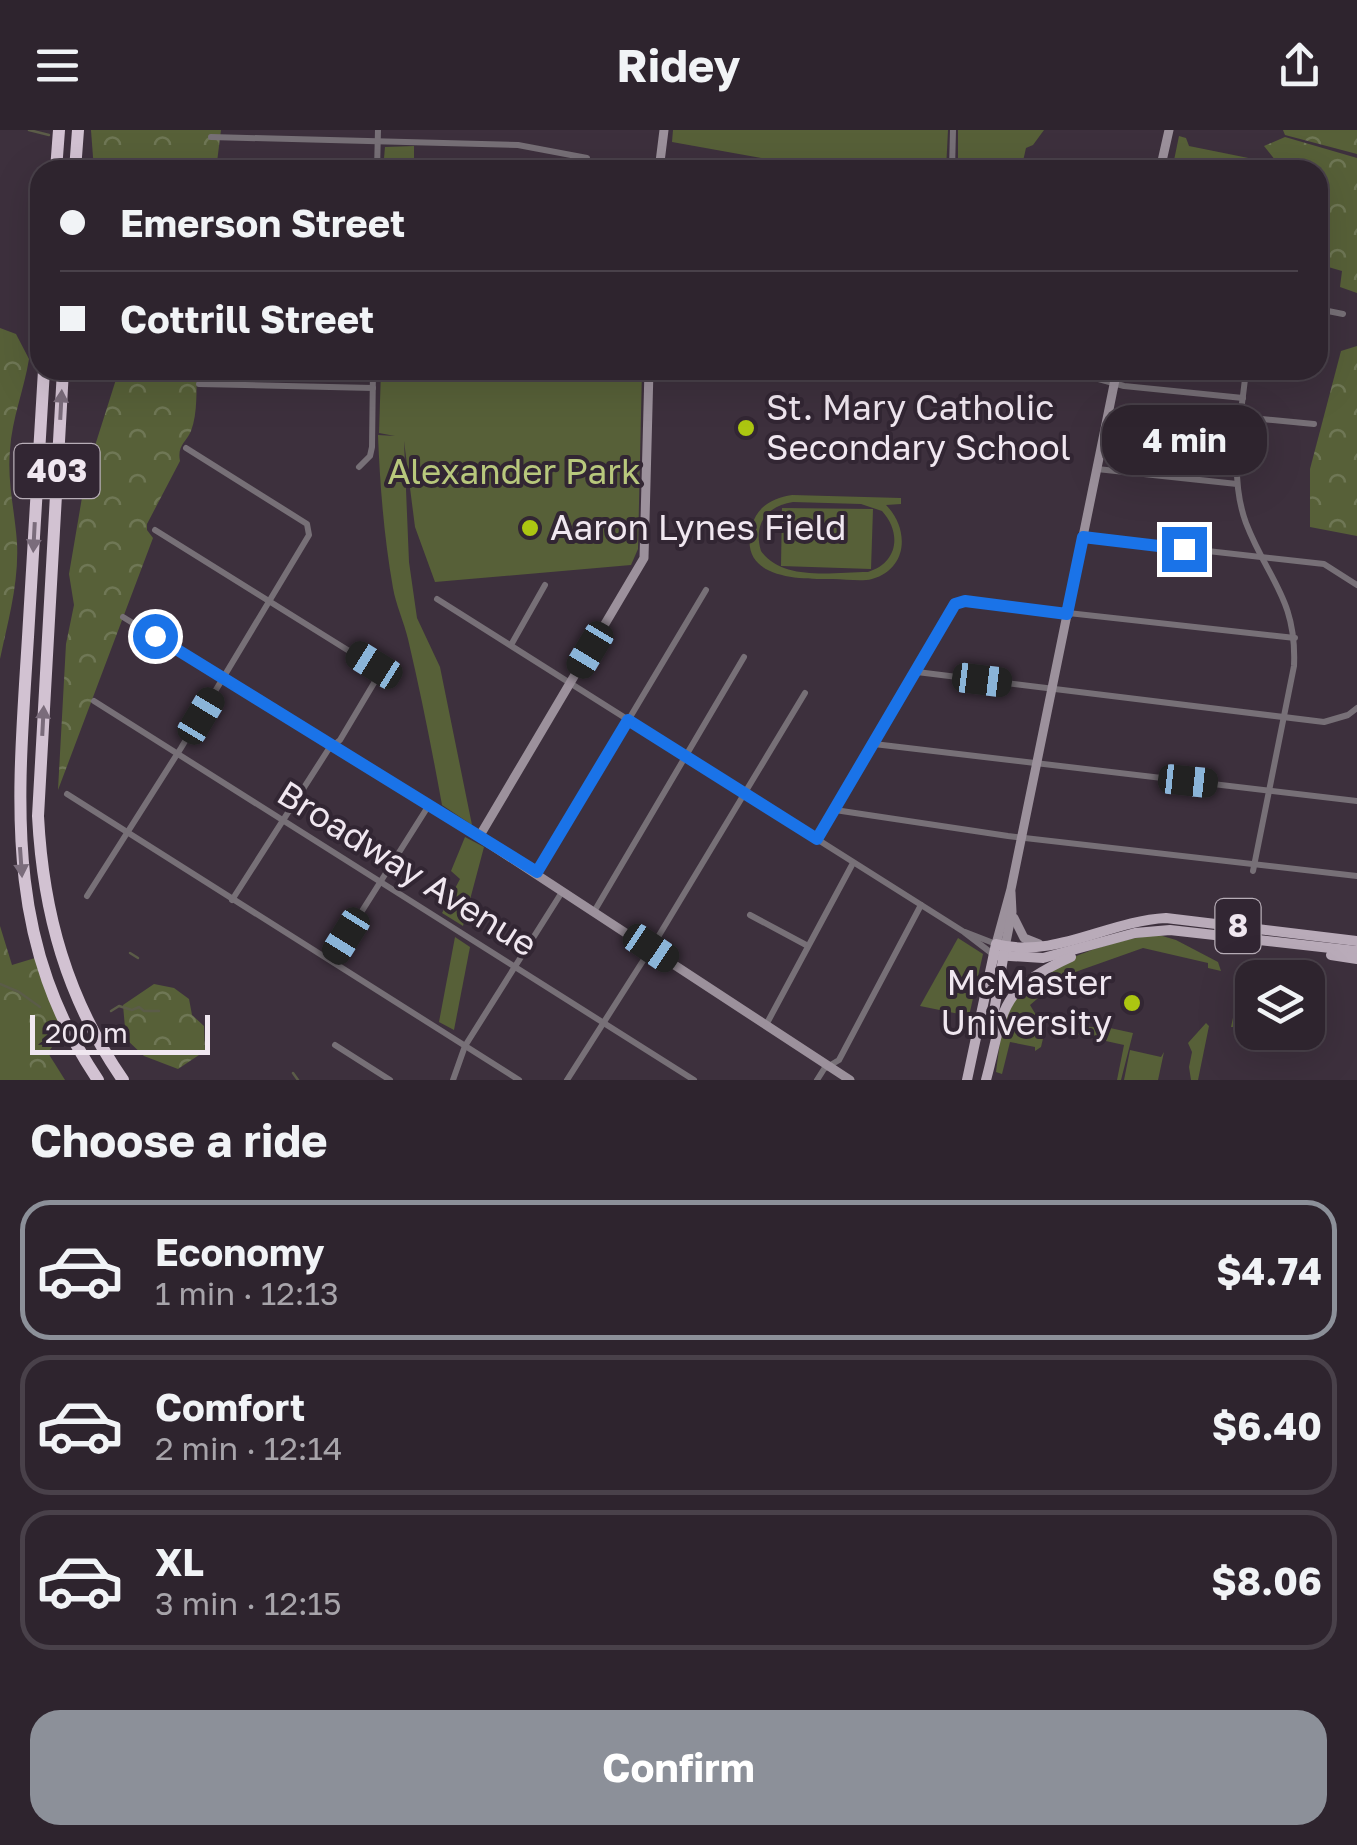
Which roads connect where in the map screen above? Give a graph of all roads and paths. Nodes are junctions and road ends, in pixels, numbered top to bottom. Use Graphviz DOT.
graph roads {
  1 [pos="59,130"];
  2 [pos="78,130"];
  3 [pos="378,130"];
  4 [pos="664,130"];
  5 [pos="953,130"];
  6 [pos="1169,130"];
  7 [pos="211,137"];
  8 [pos="378,141"];
  9 [pos="587,158"];
  10 [pos="57,160"];
  11 [pos="76,160"];
  12 [pos="377,160"];
  13 [pos="660,160"];
  14 [pos="952,160"];
  15 [pos="1162,160"];
  16 [pos="1328,311"];
  17 [pos="1343,314"];
  18 [pos="43,380"];
  19 [pos="62,380"];
  20 [pos="373,380"];
  21 [pos="650,380"];
  22 [pos="1100,380"];
  23 [pos="1115,380"];
  24 [pos="1245,380"];
  25 [pos="200,384"];
  26 [pos="1114,384"];
  27 [pos="373,388"];
  28 [pos="1243,398"];
  29 [pos="1241,418"];
  30 [pos="1314,424"];
  31 [pos="186,448"];
  32 [pos="359,467"];
  33 [pos="1097,469"];
  34 [pos="1237,484"];
  35 [pos="155,530"];
  36 [pos="1083,537"];
  37 [pos="1263,558"];
  38 [pos="545,585"];
  39 [pos="1357,585"];
  40 [pos="706,590"];
  41 [pos="437,598"];
  42 [pos="269,601"];
  43 [pos="1067,614"];
  44 [pos="123,617"];
  45 [pos="1295,638"];
  46 [pos="511,645"];
  47 [pos="744,657"];
  48 [pos="917,672"];
  49 [pos="224,677"];
  50 [pos="570,683"];
  51 [pos="1052,688"];
  52 [pos="805,693"];
  53 [pos="94,701"];
  54 [pos="1357,708"];
  55 [pos="1284,716"];
  56 [pos="628,720"];
  57 [pos="874,744"];
  58 [pos="334,745"];
  59 [pos="178,754"];
  60 [pos="686,756"];
  61 [pos="1037,763"];
  62 [pos="1270,790"];
  63 [pos="744,793"];
  64 [pos="67,794"];
  65 [pos="1357,801"];
  66 [pos="429,805"];
  67 [pos="835,810"];
  68 [pos="284,821"];
  69 [pos="128,832"];
  70 [pos="479,836"];
  71 [pos="1021,838"];
  72 [pos="817,839"];
  73 [pos="853,862"];
  74 [pos="1254,868"];
  75 [pos="537,872"];
  76 [pos="1357,876"];
  77 [pos="380,882"];
  78 [pos="1011,889"];
  79 [pos="564,890"];
  80 [pos="87,896"];
  81 [pos="232,900"];
  82 [pos="921,906"];
  83 [pos="594,910"];
  84 [pos="1012,912"];
  85 [pos="750,915"];
  86 [pos="1261,940"];
  87 [pos="1357,940"];
  88 [pos="1099,944"];
  89 [pos="808,946"];
  90 [pos="1052,946"];
  91 [pos="651,948"];
  92 [pos="999,951"];
  93 [pos="1357,951"];
  94 [pos="1357,959"];
  95 [pos="331,960"];
  96 [pos="515,967"];
  97 [pos="603,1022"];
  98 [pos="766,1025"];
  99 [pos="336,1046"];
  100 [pos="465,1046"];
  101 [pos="829,1066"];
  102 [pos="98,1080"];
  103 [pos="123,1080"];
  104 [pos="390,1080"];
  105 [pos="453,1080"];
  106 [pos="519,1080"];
  107 [pos="567,1080"];
  108 [pos="694,1080"];
  109 [pos="816,1080"];
  110 [pos="850,1080"];
  111 [pos="967,1080"];
  112 [pos="985,1080"];
  1 -- 10 [label="highway"];
  2 -- 11 [label="highway"];
  3 -- 8 [label="street"];
  4 -- 13 [label="street"];
  5 -- 14 [label="street"];
  6 -- 15 [label="street"];
  7 -- 8 [label="street"];
  8 -- 9 [label="street"];
  8 -- 12 [label="street"];
  16 -- 17 [label="street"];
  18 -- 102 [label="highway, 403, one-way"];
  103 -- 19 [label="highway, 403, one-way"];
  20 -- 27 [label="street"];
  21 -- 50 [label="street"];
  22 -- 26 [label="street"];
  23 -- 26 [label="street"];
  24 -- 28 [label="street"];
  25 -- 27 [label="street"];
  26 -- 28 [label="street"];
  26 -- 33 [label="street"];
  27 -- 32 [label="street"];
  28 -- 29 [label="street"];
  29 -- 30 [label="street"];
  29 -- 34 [label="street"];
  31 -- 42 [label="street"];
  33 -- 34 [label="street"];
  33 -- 36 [label="street"];
  34 -- 37 [label="street"];
  35 -- 42 [label="street"];
  36 -- 37 [label="street"];
  36 -- 43 [label="street"];
  37 -- 39 [label="street"];
  37 -- 45 [label="street"];
  38 -- 46 [label="street"];
  40 -- 56 [label="street"];
  41 -- 46 [label="street"];
  42 -- 49 [label="street"];
  42 -- 58 [label="street"];
  43 -- 45 [label="street"];
  43 -- 48 [label="street"];
  43 -- 51 [label="street"];
  44 -- 49 [label="street"];
  45 -- 55 [label="street"];
  46 -- 50 [label="street"];
  47 -- 60 [label="street"];
  48 -- 51 [label="street"];
  48 -- 57 [label="street"];
  49 -- 58 [label="street"];
  49 -- 59 [label="street"];
  50 -- 56 [label="street"];
  50 -- 70 [label="street"];
  51 -- 55 [label="street"];
  51 -- 61 [label="street"];
  52 -- 63 [label="street"];
  53 -- 59 [label="street, Broadway Avenue"];
  54 -- 55 [label="street"];
  55 -- 62 [label="street"];
  56 -- 60 [label="street"];
  56 -- 75 [label="street"];
  57 -- 61 [label="street"];
  57 -- 67 [label="street"];
  58 -- 66 [label="street"];
  58 -- 68 [label="street"];
  59 -- 68 [label="street, Broadway Avenue"];
  59 -- 69 [label="street"];
  60 -- 63 [label="street"];
  60 -- 83 [label="street"];
  61 -- 62 [label="street"];
  61 -- 71 [label="street"];
  62 -- 65 [label="street"];
  62 -- 74 [label="street"];
  63 -- 72 [label="street"];
  63 -- 91 [label="street"];
  64 -- 69 [label="street"];
  66 -- 70 [label="street"];
  66 -- 77 [label="street"];
  67 -- 71 [label="street"];
  67 -- 72 [label="street"];
  68 -- 77 [label="street, Broadway Avenue"];
  68 -- 81 [label="street"];
  69 -- 80 [label="street"];
  69 -- 81 [label="street"];
  70 -- 75 [label="street"];
  71 -- 74 [label="street"];
  71 -- 78 [label="street"];
  72 -- 73 [label="street"];
  73 -- 82 [label="street"];
  73 -- 89 [label="street"];
  74 -- 76 [label="street"];
  75 -- 79 [label="street"];
  77 -- 95 [label="street"];
  77 -- 96 [label="street, Broadway Avenue"];
  78 -- 84 [label="street"];
  78 -- 92 [label="street"];
  79 -- 83 [label="street"];
  79 -- 96 [label="street"];
  81 -- 95 [label="street"];
  82 -- 92 [label="street"];
  82 -- 101 [label="street"];
  83 -- 91 [label="street"];
  84 -- 90 [label="street"];
  84 -- 92 [label="street"];
  85 -- 89 [label="street"];
  86 -- 88 [label="main road, 8"];
  86 -- 93 [label="main road, 8"];
  86 -- 94 [label="main road"];
  87 -- 90 [label="main road, 8"];
  88 -- 92 [label="main road, 8"];
  88 -- 112 [label="main road"];
  89 -- 98 [label="street"];
  90 -- 92 [label="main road, 8"];
  91 -- 97 [label="street"];
  91 -- 98 [label="street"];
  92 -- 111 [label="main road"];
  92 -- 112 [label="main road"];
  95 -- 100 [label="street"];
  96 -- 97 [label="street, Broadway Avenue"];
  96 -- 100 [label="street"];
  97 -- 107 [label="street"];
  97 -- 108 [label="street, Broadway Avenue"];
  98 -- 101 [label="street"];
  99 -- 104 [label="street"];
  100 -- 105 [label="street"];
  100 -- 106 [label="street"];
  101 -- 109 [label="street"];
  101 -- 110 [label="street"];
}
